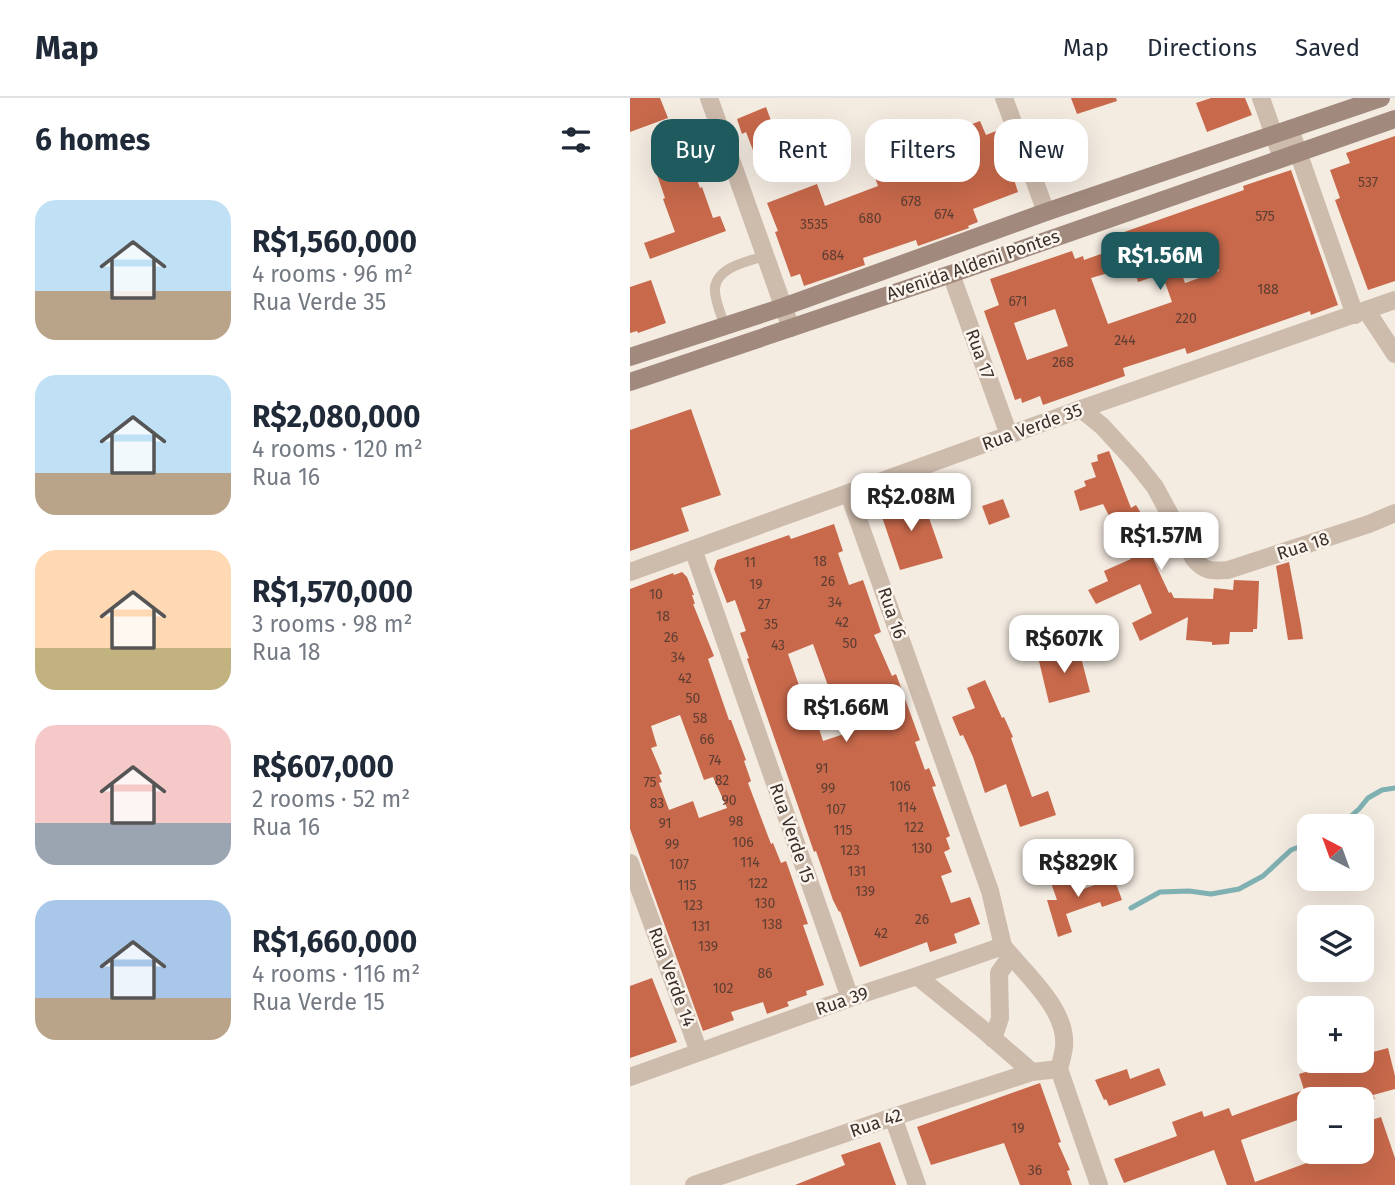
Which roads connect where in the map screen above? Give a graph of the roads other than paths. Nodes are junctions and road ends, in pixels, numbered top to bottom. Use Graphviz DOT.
graph roads {
  1 [pos="709,98"];
  2 [pos="1004,98"];
  3 [pos="1262,98"];
  4 [pos="1381,98"];
  5 [pos="1395,118"];
  6 [pos="1282,132"];
  7 [pos="1290,155"];
  8 [pos="1046,212"];
  9 [pos="765,256"];
  10 [pos="951,274"];
  11 [pos="1395,300"];
  12 [pos="783,307"];
  13 [pos="1361,312"];
  14 [pos="725,326"];
  15 [pos="791,328"];
  16 [pos="1395,355"];
  17 [pos="630,357"];
  18 [pos="630,382"];
  19 [pos="1081,409"];
  20 [pos="1009,435"];
  21 [pos="849,494"];
  22 [pos="1395,513"];
  23 [pos="694,550"];
  24 [pos="630,572"];
  25 [pos="630,863"];
  26 [pos="1007,951"];
  27 [pos="917,976"];
  28 [pos="850,998"];
  29 [pos="993,1039"];
  30 [pos="699,1052"];
  31 [pos="1059,1069"];
  32 [pos="1032,1072"];
  33 [pos="630,1077"];
  34 [pos="893,1117"];
  35 [pos="740,1177"];
  36 [pos="694,1185"];
  37 [pos="917,1185"];
  38 [pos="1099,1185"];
  1 -- 9 [label="street"];
  2 -- 8 [label="street"];
  3 -- 6 [label="street"];
  4 -- 6 [label="main road, Avenida Aldeni Pontes"];
  5 -- 7 [label="main road, Avenida Aldeni Pontes"];
  6 -- 7 [label="street"];
  6 -- 8 [label="main road, Avenida Aldeni Pontes"];
  7 -- 10 [label="main road, Avenida Aldeni Pontes"];
  7 -- 13 [label="street"];
  8 -- 12 [label="main road, Avenida Aldeni Pontes"];
  9 -- 12 [label="street"];
  9 -- 14 [label="lane"];
  10 -- 15 [label="main road, Avenida Aldeni Pontes"];
  10 -- 20 [label="street, Rua 17"];
  11 -- 13 [label="street, Rua Verde 35"];
  12 -- 14 [label="main road, Avenida Aldeni Pontes"];
  12 -- 15 [label="street"];
  13 -- 16 [label="street"];
  13 -- 19 [label="street, Rua Verde 35"];
  14 -- 17 [label="main road, Avenida Aldeni Pontes"];
  15 -- 18 [label="main road, Avenida Aldeni Pontes"];
  19 -- 20 [label="street, Rua Verde 35"];
  19 -- 22 [label="street, Rua 18"];
  20 -- 21 [label="street, Rua Verde 35"];
  21 -- 23 [label="street, Rua Verde 35"];
  21 -- 26 [label="street, Rua 16"];
  23 -- 24 [label="street, Rua Verde 35"];
  23 -- 28 [label="street, Rua Verde 15"];
  25 -- 30 [label="street, Rua Verde 14"];
  26 -- 27 [label="street, Rua 39"];
  26 -- 29 [label="street"];
  26 -- 31 [label="street"];
  27 -- 28 [label="street, Rua 39"];
  27 -- 29 [label="street"];
  28 -- 30 [label="street, Rua 39"];
  29 -- 32 [label="street"];
  30 -- 33 [label="street, Rua 39"];
  31 -- 32 [label="street, Rua 42"];
  31 -- 38 [label="street"];
  32 -- 34 [label="street, Rua 42"];
  34 -- 35 [label="street, Rua 42"];
  34 -- 37 [label="street"];
  35 -- 36 [label="street, Rua 42"];
}
